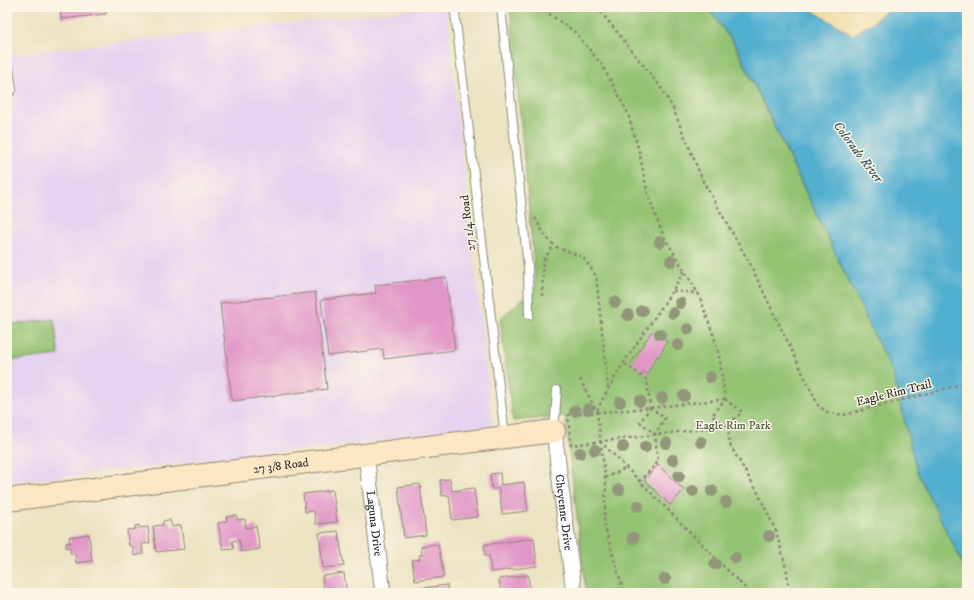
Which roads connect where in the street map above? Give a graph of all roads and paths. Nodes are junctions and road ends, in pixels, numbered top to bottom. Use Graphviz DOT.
graph roads {
  1 [pos="452,7"];
  2 [pos="501,7"];
  3 [pos="539,7"];
  4 [pos="597,7"];
  5 [pos="7,68"];
  6 [pos="7,94"];
  7 [pos="684,271"];
  8 [pos="672,291"];
  9 [pos="698,293"];
  10 [pos="542,296"];
  11 [pos="529,315"];
  12 [pos="625,364"];
  13 [pos="580,379"];
  14 [pos="967,383"];
  15 [pos="608,387"];
  16 [pos="557,390"];
  17 [pos="725,399"];
  18 [pos="650,408"];
  19 [pos="597,412"];
  20 [pos="568,415"];
  21 [pos="728,426"];
  22 [pos="554,431"];
  23 [pos="655,435"];
  24 [pos="506,437"];
  25 [pos="600,441"];
  26 [pos="571,444"];
  27 [pos="366,454"];
  28 [pos="626,468"];
  29 [pos="605,478"];
  30 [pos="640,482"];
  31 [pos="7,500"];
  32 [pos="383,593"];
  33 [pos="574,593"];
  34 [pos="624,593"];
  35 [pos="750,593"];
  36 [pos="789,593"];
  1 -- 24 [label="lane, 27 1/4 Road"];
  2 -- 11 [label="lane"];
  3 -- 7 [label="path"];
  4 -- 14 [label="path, Eagle Rim Trail"];
  5 -- 6 [label="lane"];
  7 -- 8 [label="path"];
  7 -- 9 [label="path"];
  8 -- 9 [label="path"];
  8 -- 12 [label="path"];
  9 -- 17 [label="path"];
  10 -- 15 [label="path"];
  12 -- 15 [label="path"];
  12 -- 18 [label="path"];
  13 -- 19 [label="path"];
  15 -- 19 [label="path"];
  16 -- 22 [label="lane"];
  17 -- 18 [label="path"];
  17 -- 21 [label="path"];
  17 -- 21 [label="path"];
  18 -- 19 [label="path"];
  18 -- 23 [label="path"];
  18 -- 23 [label="path"];
  19 -- 20 [label="path"];
  19 -- 25 [label="path"];
  21 -- 23 [label="path"];
  21 -- 36 [label="path"];
  22 -- 24 [label="street, 27 3/8 Road"];
  22 -- 33 [label="street, Cheyenne Drive"];
  23 -- 25 [label="path"];
  23 -- 30 [label="path"];
  24 -- 27 [label="street, 27 3/8 Road"];
  25 -- 26 [label="path"];
  25 -- 28 [label="path"];
  25 -- 29 [label="path"];
  27 -- 31 [label="street, 27 3/8 Road"];
  27 -- 32 [label="street, Laguna Drive"];
  28 -- 29 [label="path"];
  28 -- 30 [label="path"];
  29 -- 34 [label="path"];
  30 -- 35 [label="path"];
}
